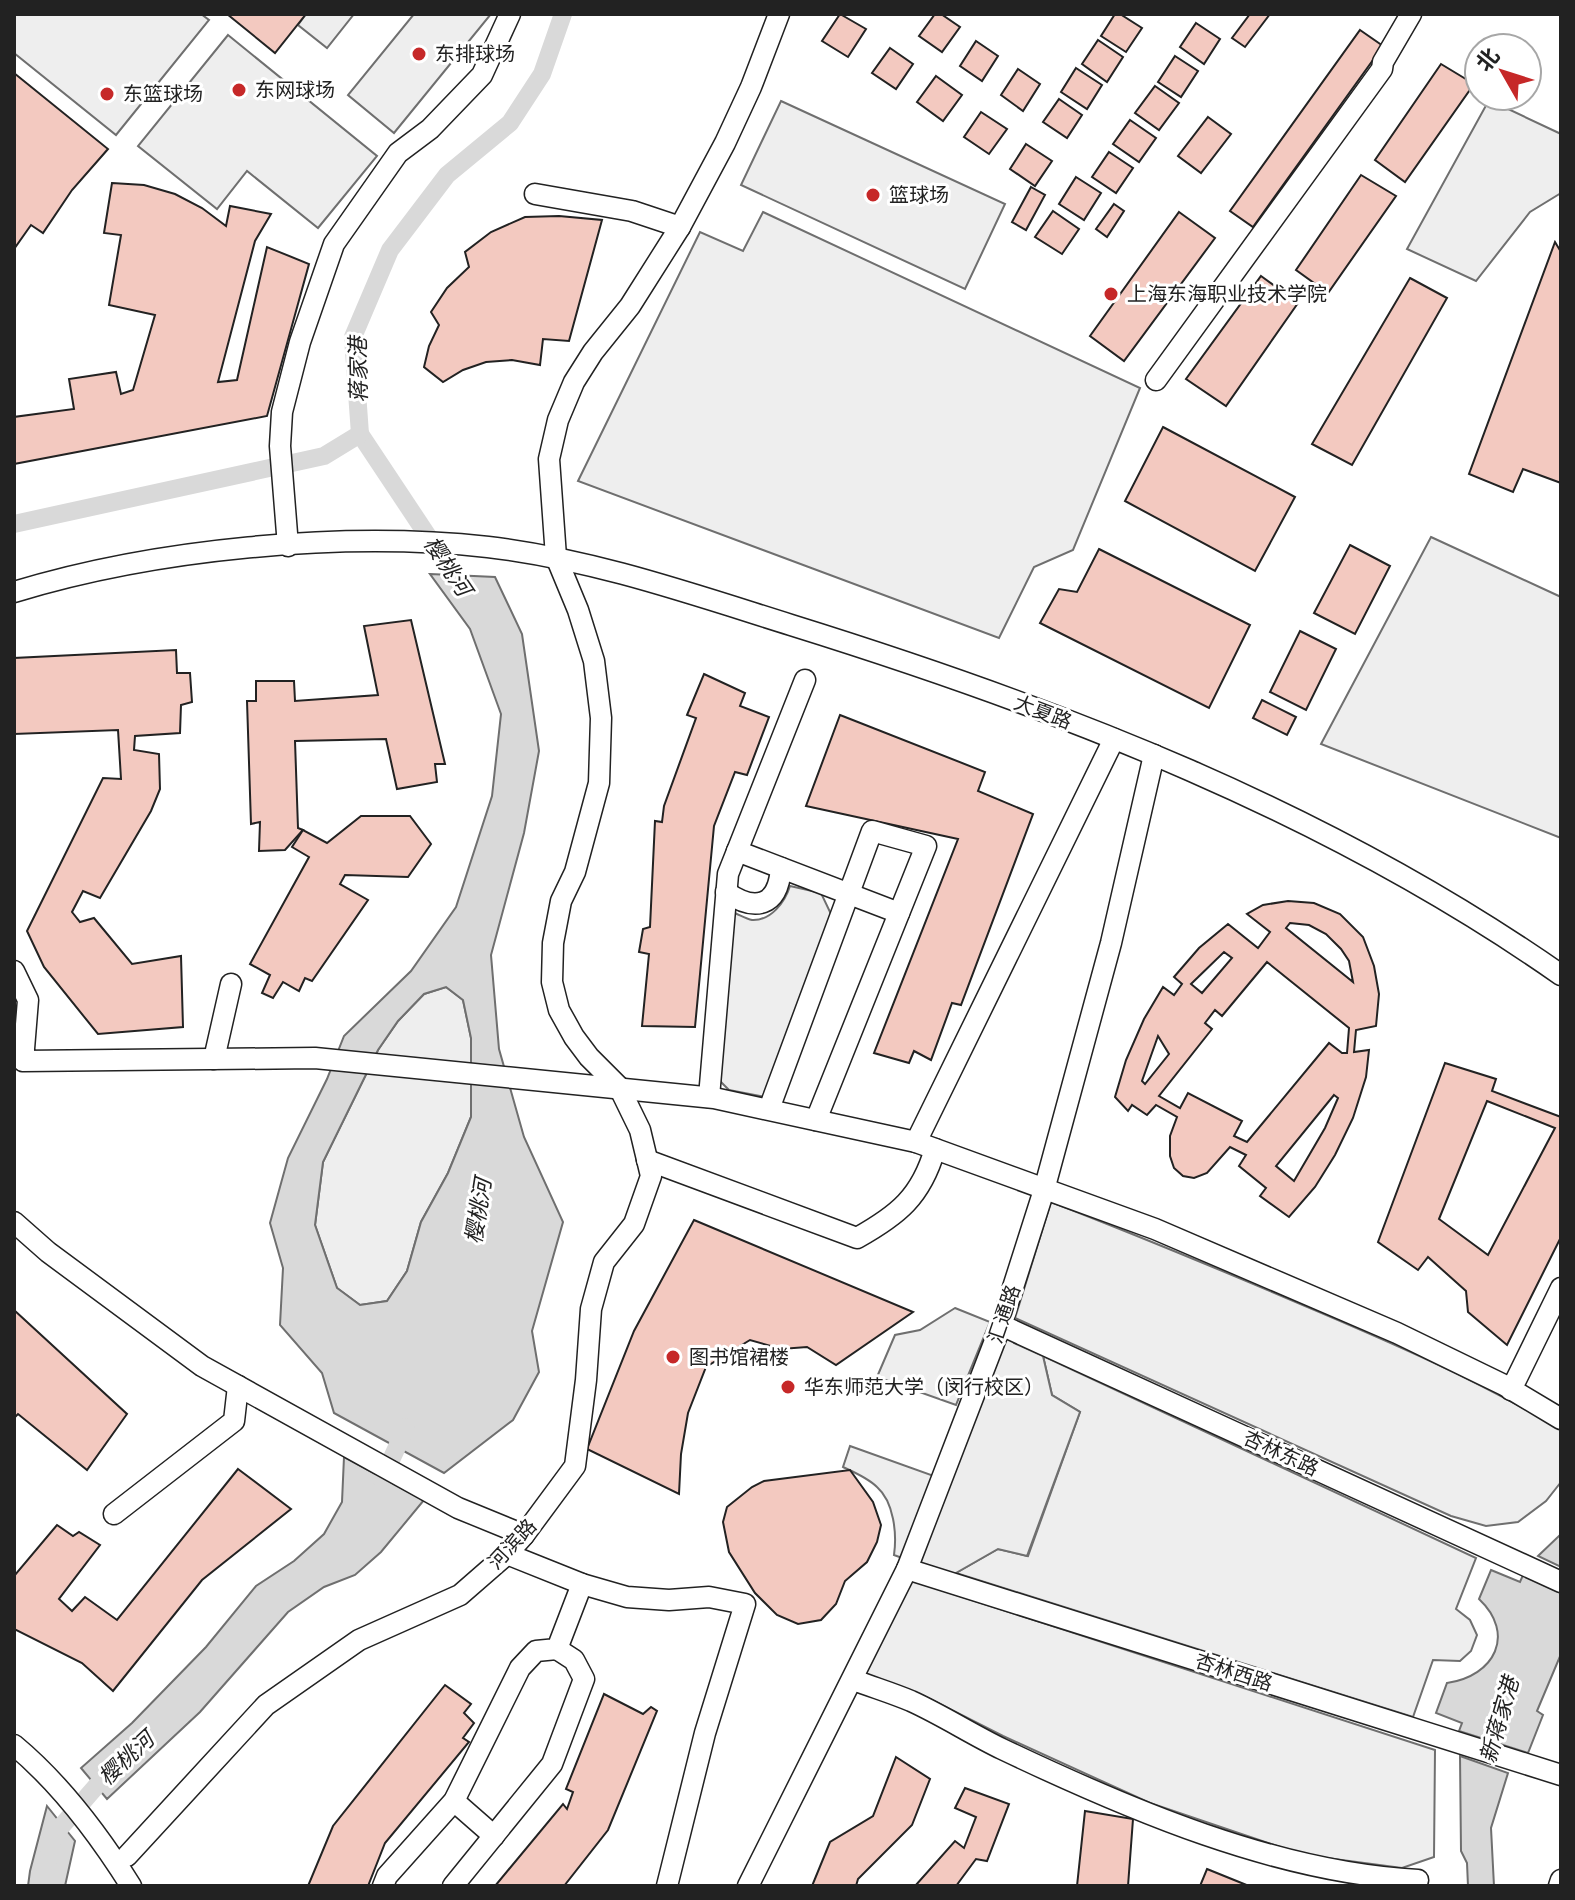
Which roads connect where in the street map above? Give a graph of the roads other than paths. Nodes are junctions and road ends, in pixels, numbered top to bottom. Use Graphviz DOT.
graph roads {
  1 [pos="510,14"];
  2 [pos="779,14"];
  3 [pos="1411,14"];
  4 [pos="535,194"];
  5 [pos="680,227"];
  6 [pos="1156,380"];
  7 [pos="288,546"];
  8 [pos="556,557"];
  9 [pos="14,592"];
  10 [pos="805,680"];
  11 [pos="1114,739"];
  12 [pos="1154,755"];
  13 [pos="737,851"];
  14 [pos="781,868"];
  15 [pos="726,892"];
  16 [pos="849,894"];
  17 [pos="899,913"];
  18 [pos="14,971"];
  19 [pos="1561,975"];
  20 [pos="231,984"];
  21 [pos="214,1059"];
  22 [pos="19,1061"];
  23 [pos="619,1087"];
  24 [pos="709,1097"];
  25 [pos="769,1109"];
  26 [pos="816,1120"];
  27 [pos="925,1145"];
  28 [pos="647,1160"];
  29 [pos="1044,1190"];
  30 [pos="14,1222"];
  31 [pos="1561,1288"];
  32 [pos="1001,1325"];
  33 [pos="238,1386"];
  34 [pos="1511,1390"];
  35 [pos="1561,1419"];
  36 [pos="114,1514"];
  37 [pos="524,1535"];
  38 [pos="507,1554"];
  39 [pos="907,1569"];
  40 [pos="1561,1582"];
  41 [pos="582,1584"];
  42 [pos="557,1649"];
  43 [pos="854,1680"];
  44 [pos="14,1745"];
  45 [pos="1561,1775"];
  46 [pos="454,1801"];
  47 [pos="494,1836"];
  48 [pos="127,1856"];
  49 [pos="1418,1880"];
  50 [pos="1561,1880"];
  51 [pos="1367,1881"];
  52 [pos="131,1886"];
  53 [pos="383,1886"];
  54 [pos="453,1886"];
  55 [pos="667,1886"];
  56 [pos="748,1886"];
  57 [pos="1559,1886"];
  1 -- 7 [label="street"];
  2 -- 5 [label="street, 河滨路"];
  3 -- 6 [label="street"];
  4 -- 5 [label="street"];
  5 -- 8 [label="street, 河滨路"];
  7 -- 8 [label="street, 大夏路"];
  7 -- 9 [label="street, 大夏路"];
  8 -- 11 [label="street, 大夏路"];
  8 -- 23 [label="street, 河滨路"];
  10 -- 13 [label="street"];
  11 -- 12 [label="street, 大夏路"];
  11 -- 27 [label="street"];
  12 -- 19 [label="street, 大夏路"];
  12 -- 29 [label="street, 汇通路"];
  13 -- 14 [label="street"];
  13 -- 15 [label="street"];
  14 -- 15 [label="street"];
  14 -- 16 [label="street"];
  15 -- 24 [label="street"];
  16 -- 17 [label="street"];
  16 -- 17 [label="street"];
  16 -- 25 [label="street"];
  17 -- 26 [label="street"];
  18 -- 22 [label="street"];
  20 -- 21 [label="street"];
  21 -- 22 [label="street"];
  21 -- 23 [label="street"];
  23 -- 24 [label="street"];
  23 -- 28 [label="street, 河滨路"];
  24 -- 25 [label="street"];
  25 -- 26 [label="street"];
  26 -- 27 [label="street"];
  27 -- 28 [label="street"];
  27 -- 29 [label="street"];
  28 -- 37 [label="street, 河滨路"];
  29 -- 32 [label="street, 汇通路"];
  29 -- 34 [label="street"];
  30 -- 33 [label="street"];
  31 -- 34 [label="street"];
  32 -- 39 [label="street, 汇通路"];
  32 -- 40 [label="street, 杏林东路"];
  33 -- 36 [label="street"];
  33 -- 37 [label="street"];
  34 -- 35 [label="street"];
  37 -- 38 [label="street, 河滨路"];
  38 -- 41 [label="street"];
  38 -- 48 [label="street, 河滨路"];
  39 -- 43 [label="street, 汇通路"];
  39 -- 45 [label="street, 杏林西路"];
  41 -- 42 [label="street"];
  41 -- 55 [label="street"];
  42 -- 46 [label="street"];
  42 -- 47 [label="street"];
  43 -- 51 [label="street"];
  43 -- 56 [label="street, 汇通路"];
  44 -- 52 [label="street"];
  46 -- 47 [label="street"];
  46 -- 53 [label="street"];
  47 -- 54 [label="street"];
  49 -- 51 [label="street"];
  50 -- 57 [label="street"];
}
